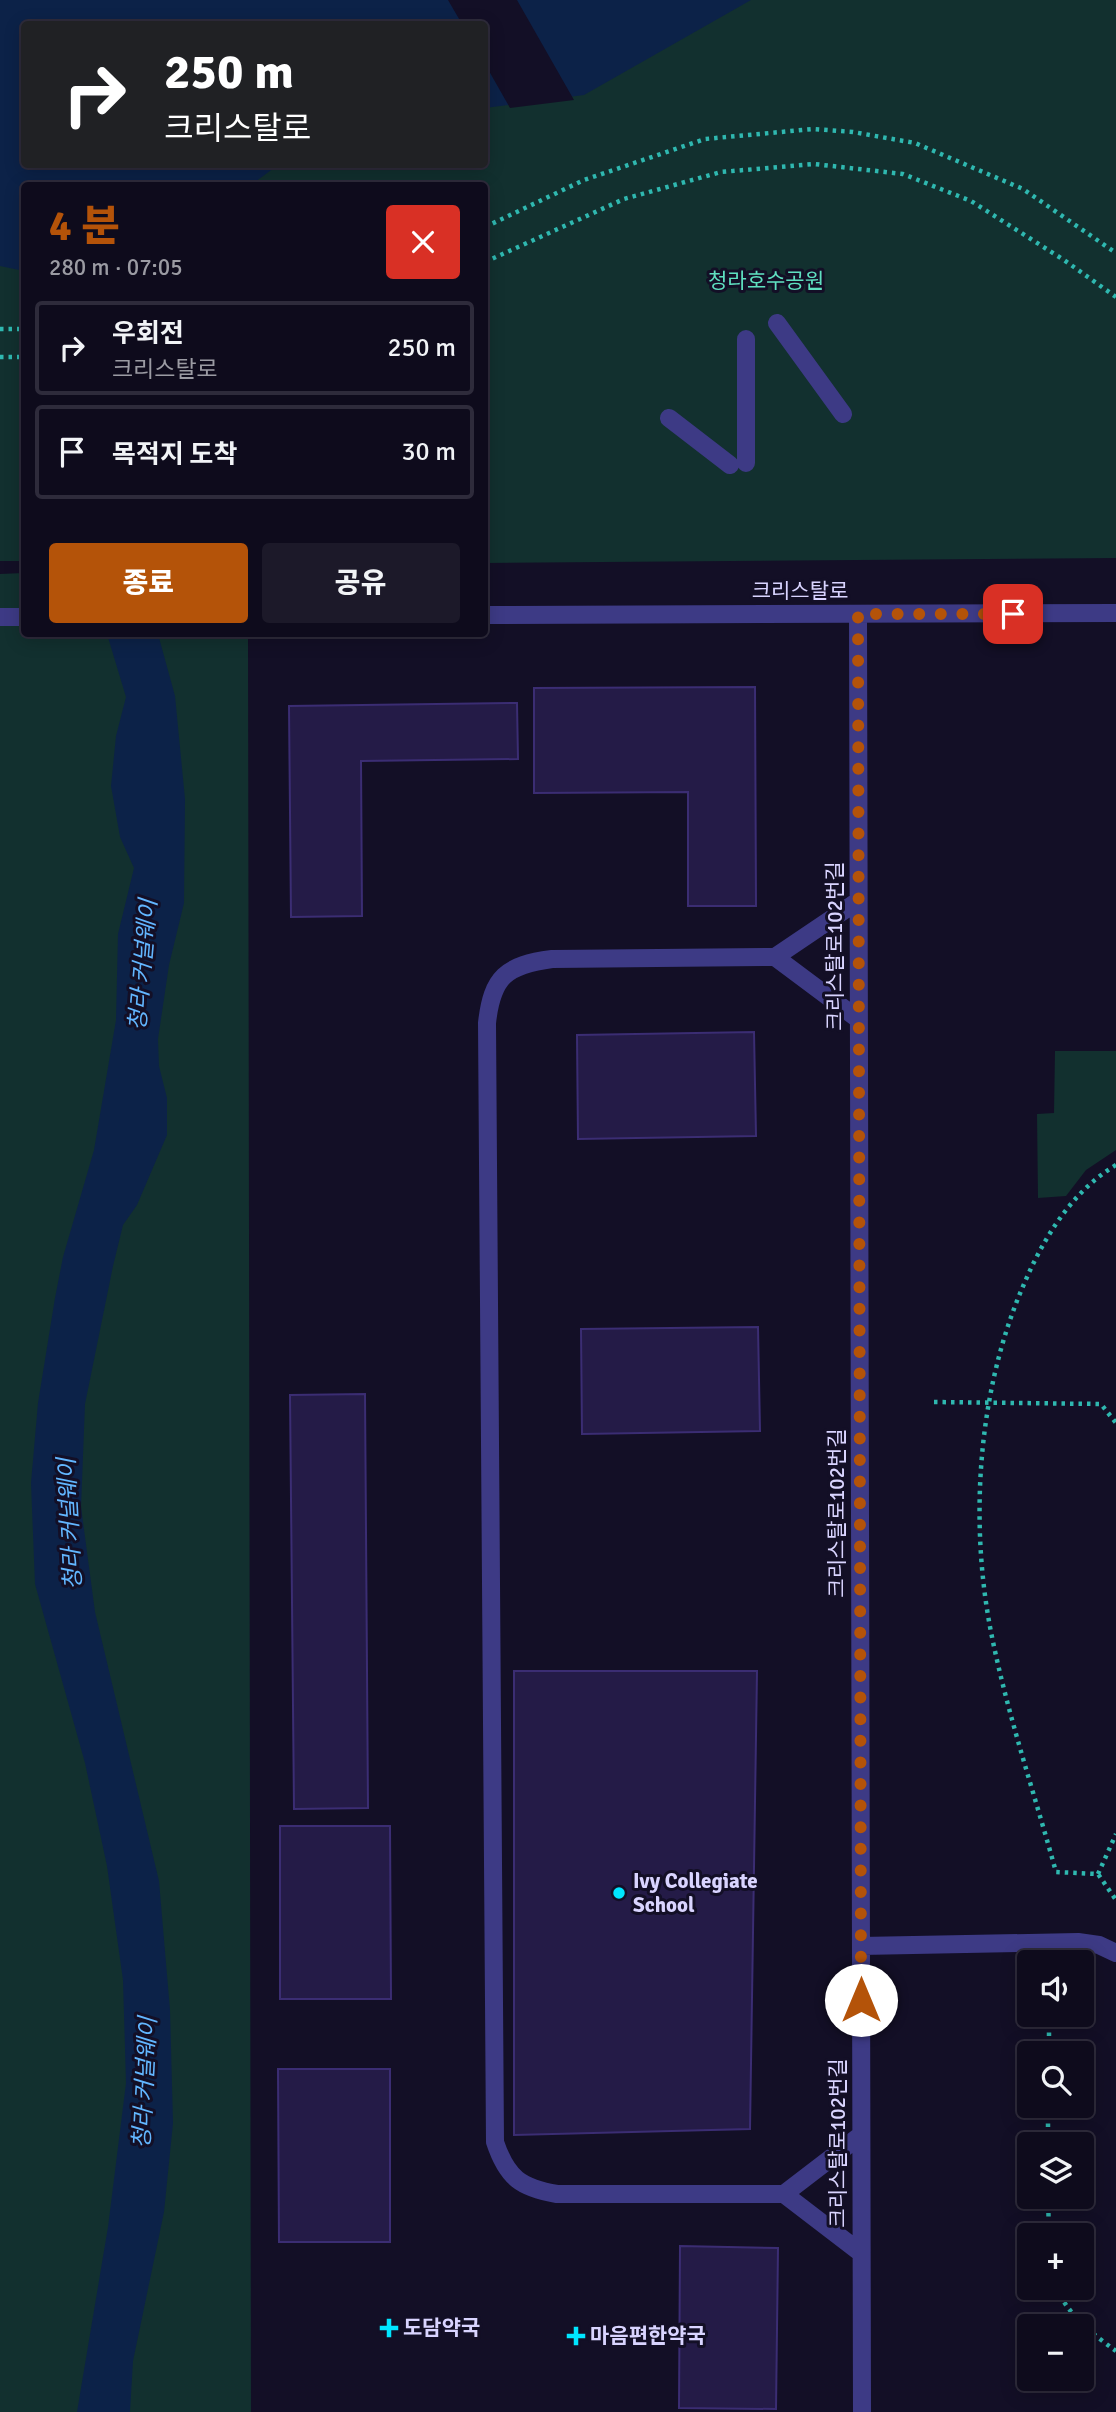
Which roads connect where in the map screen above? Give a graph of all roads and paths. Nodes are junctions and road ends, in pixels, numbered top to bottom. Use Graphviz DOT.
graph roads {
  1 [pos="488,226"];
  2 [pos="1116,253"];
  3 [pos="488,261"];
  4 [pos="1116,297"];
  5 [pos="777,323"];
  6 [pos="0,329"];
  7 [pos="21,329"];
  8 [pos="746,340"];
  9 [pos="0,357"];
  10 [pos="21,357"];
  11 [pos="843,414"];
  12 [pos="669,418"];
  13 [pos="1116,613"];
  14 [pos="858,614"];
  15 [pos="488,615"];
  16 [pos="0,617"];
  17 [pos="21,617"];
  18 [pos="858,901"];
  19 [pos="775,957"];
  20 [pos="858,1019"];
  21 [pos="1116,1165"];
  22 [pos="934,1402"];
  23 [pos="988,1403"];
  24 [pos="1116,1423"];
  25 [pos="1116,1834"];
  26 [pos="1098,1874"];
  27 [pos="1116,1900"];
  28 [pos="861,1946"];
  29 [pos="1116,1952"];
  30 [pos="861,2135"];
  31 [pos="784,2194"];
  32 [pos="861,2253"];
  33 [pos="1065,2300"];
  34 [pos="1116,2351"];
  35 [pos="862,2412"];
  1 -- 2 [label="path"];
  3 -- 4 [label="path"];
  5 -- 11 [label="street"];
  6 -- 7 [label="path"];
  8 -- 12 [label="street"];
  9 -- 10 [label="path"];
  13 -- 14 [label="street, 크리스탈로"];
  14 -- 15 [label="street, 크리스탈로"];
  14 -- 18 [label="street, 크리스탈로102번길"];
  16 -- 17 [label="street"];
  18 -- 19 [label="street"];
  18 -- 20 [label="street, 크리스탈로102번길"];
  19 -- 20 [label="street"];
  19 -- 31 [label="street"];
  20 -- 28 [label="street, 크리스탈로102번길"];
  21 -- 23 [label="path"];
  22 -- 23 [label="path"];
  23 -- 24 [label="path"];
  23 -- 26 [label="path"];
  25 -- 26 [label="path"];
  26 -- 27 [label="path"];
  28 -- 29 [label="street"];
  28 -- 30 [label="street, 크리스탈로102번길"];
  30 -- 31 [label="street"];
  30 -- 32 [label="street, 크리스탈로102번길"];
  31 -- 32 [label="street"];
  32 -- 35 [label="street, 크리스탈로102번길"];
  33 -- 34 [label="path"];
}
